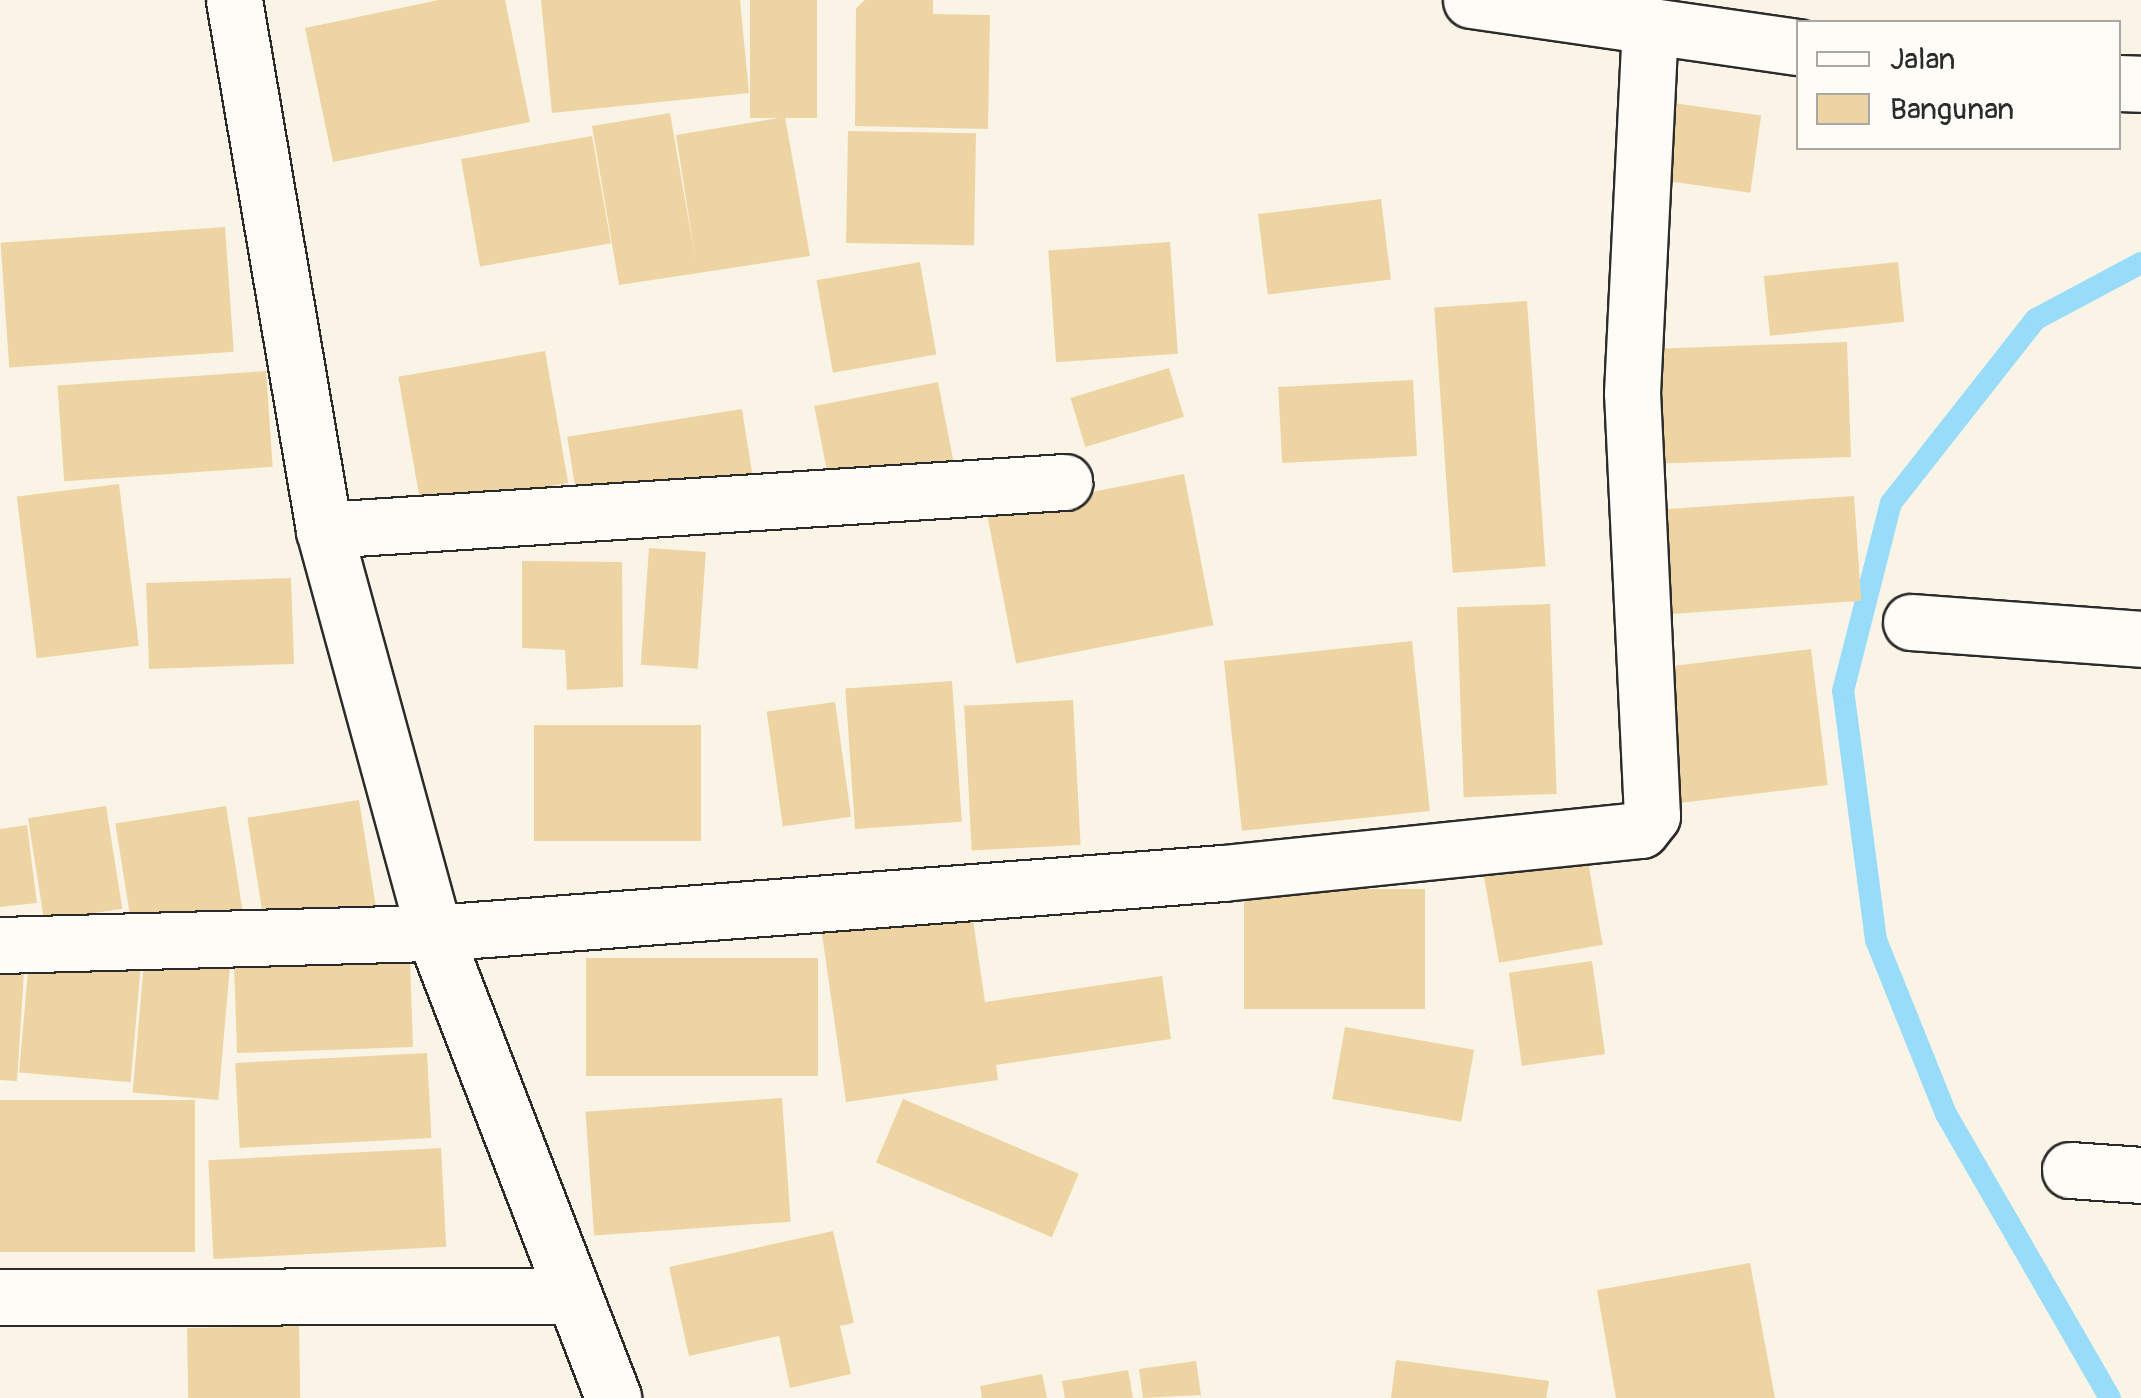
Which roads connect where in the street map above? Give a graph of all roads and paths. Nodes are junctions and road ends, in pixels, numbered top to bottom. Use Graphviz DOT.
graph roads {
  1 [pos="234,0"];
  2 [pos="1471,0"];
  3 [pos="1679,20"];
  4 [pos="1796,48"];
  5 [pos="1064,482"];
  6 [pos="324,530"];
  7 [pos="1910,622"];
  8 [pos="2141,639"];
  9 [pos="434,933"];
  10 [pos="0,946"];
  11 [pos="2070,1170"];
  12 [pos="2141,1175"];
  13 [pos="568,1296"];
  14 [pos="0,1297"];
  15 [pos="613,1398"];
  1 -- 6 [label="street"];
  2 -- 3 [label="street"];
  3 -- 4 [label="street"];
  3 -- 9 [label="street"];
  5 -- 6 [label="street"];
  6 -- 9 [label="street"];
  7 -- 8 [label="street"];
  9 -- 10 [label="street"];
  9 -- 13 [label="street"];
  11 -- 12 [label="street"];
  13 -- 14 [label="street"];
  13 -- 15 [label="street"];
}
